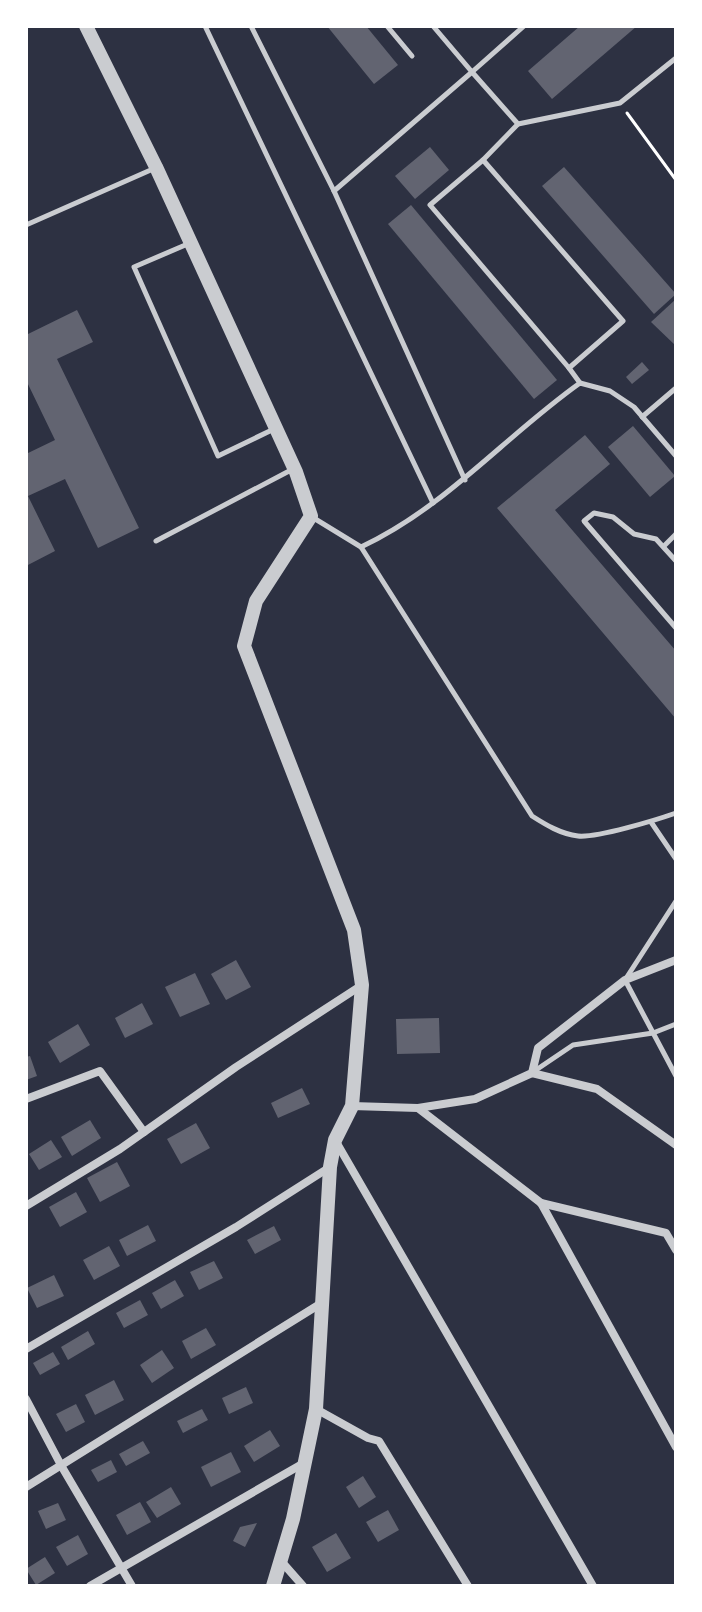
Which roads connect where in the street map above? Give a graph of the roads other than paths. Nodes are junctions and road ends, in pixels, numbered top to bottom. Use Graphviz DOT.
graph roads {
  1 [pos="86,26"];
  2 [pos="205,26"];
  3 [pos="251,26"];
  4 [pos="387,26"];
  5 [pos="433,26"];
  6 [pos="524,26"];
  7 [pos="412,56"];
  8 [pos="676,58"];
  9 [pos="472,72"];
  10 [pos="518,124"];
  11 [pos="483,160"];
  12 [pos="156,167"];
  13 [pos="334,191"];
  14 [pos="26,225"];
  15 [pos="191,243"];
  16 [pos="569,368"];
  17 [pos="580,383"];
  18 [pos="676,388"];
  19 [pos="642,417"];
  20 [pos="276,428"];
  21 [pos="676,456"];
  22 [pos="294,468"];
  23 [pos="465,480"];
  24 [pos="433,503"];
  25 [pos="311,516"];
  26 [pos="676,534"];
  27 [pos="156,541"];
  28 [pos="664,546"];
  29 [pos="361,547"];
  30 [pos="676,561"];
  31 [pos="676,628"];
  32 [pos="676,813"];
  33 [pos="651,822"];
  34 [pos="676,859"];
  35 [pos="676,901"];
  36 [pos="676,960"];
  37 [pos="625,980"];
  38 [pos="362,985"];
  39 [pos="676,1024"];
  40 [pos="653,1033"];
  41 [pos="532,1073"];
  42 [pos="676,1076"];
  43 [pos="26,1099"];
  44 [pos="352,1106"];
  45 [pos="418,1108"];
  46 [pos="144,1132"];
  47 [pos="335,1140"];
  48 [pos="676,1145"];
  49 [pos="330,1167"];
  50 [pos="541,1203"];
  51 [pos="26,1206"];
  52 [pos="676,1250"];
  53 [pos="320,1304"];
  54 [pos="26,1349"];
  55 [pos="26,1399"];
  56 [pos="316,1409"];
  57 [pos="676,1447"];
  58 [pos="307,1461"];
  59 [pos="62,1467"];
  60 [pos="26,1487"];
  61 [pos="281,1561"];
  62 [pos="120,1567"];
  63 [pos="90,1586"];
  64 [pos="132,1586"];
  65 [pos="273,1586"];
  66 [pos="303,1586"];
  67 [pos="468,1586"];
  68 [pos="593,1586"];
  1 -- 12 [label="street"];
  2 -- 24 [label="lane"];
  3 -- 13 [label="lane"];
  4 -- 7 [label="lane"];
  5 -- 9 [label="lane"];
  6 -- 9 [label="lane"];
  8 -- 10 [label="lane"];
  9 -- 10 [label="lane"];
  9 -- 13 [label="lane"];
  10 -- 11 [label="lane"];
  11 -- 16 [label="lane"];
  11 -- 16 [label="lane"];
  12 -- 14 [label="lane"];
  12 -- 15 [label="street"];
  13 -- 23 [label="lane"];
  15 -- 20 [label="street"];
  15 -- 20 [label="lane"];
  16 -- 17 [label="lane"];
  17 -- 19 [label="lane"];
  17 -- 23 [label="lane"];
  18 -- 19 [label="lane"];
  19 -- 21 [label="lane"];
  20 -- 22 [label="street"];
  22 -- 25 [label="street"];
  22 -- 27 [label="lane"];
  23 -- 24 [label="lane"];
  24 -- 29 [label="lane"];
  25 -- 29 [label="lane"];
  25 -- 38 [label="street"];
  26 -- 28 [label="lane"];
  28 -- 30 [label="lane"];
  28 -- 31 [label="lane"];
  29 -- 33 [label="lane"];
  32 -- 33 [label="lane"];
  33 -- 34 [label="lane"];
  35 -- 37 [label="lane"];
  36 -- 37 [label="street"];
  37 -- 40 [label="lane"];
  37 -- 41 [label="street"];
  38 -- 44 [label="street"];
  38 -- 46 [label="street"];
  39 -- 40 [label="lane"];
  40 -- 41 [label="lane"];
  40 -- 42 [label="lane"];
  41 -- 45 [label="street"];
  41 -- 48 [label="street"];
  43 -- 46 [label="street"];
  44 -- 45 [label="street"];
  44 -- 47 [label="street"];
  45 -- 50 [label="street"];
  46 -- 51 [label="street"];
  47 -- 49 [label="street"];
  47 -- 68 [label="street"];
  49 -- 53 [label="street"];
  49 -- 54 [label="street"];
  50 -- 52 [label="street"];
  50 -- 57 [label="street"];
  53 -- 56 [label="street"];
  53 -- 59 [label="street"];
  55 -- 59 [label="street"];
  56 -- 58 [label="street"];
  56 -- 67 [label="street"];
  58 -- 61 [label="street"];
  58 -- 62 [label="street"];
  59 -- 60 [label="street"];
  59 -- 62 [label="street"];
  61 -- 65 [label="street"];
  61 -- 66 [label="street"];
  62 -- 63 [label="street"];
  62 -- 64 [label="street"];
}
